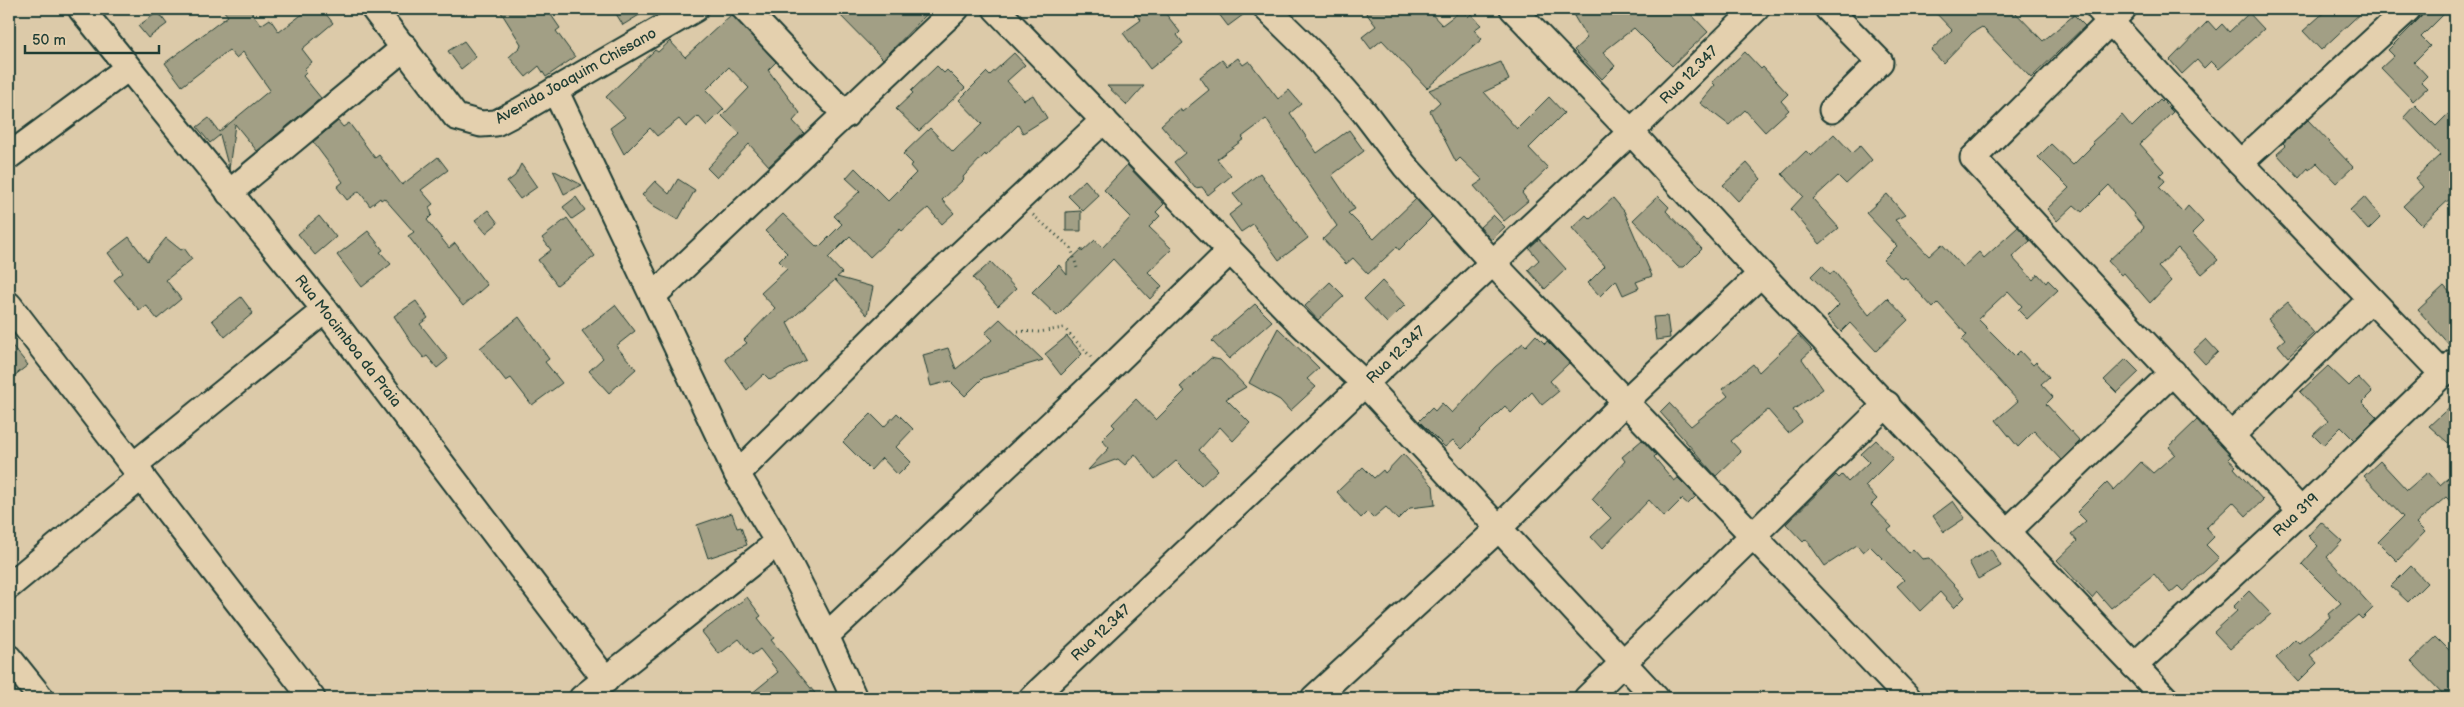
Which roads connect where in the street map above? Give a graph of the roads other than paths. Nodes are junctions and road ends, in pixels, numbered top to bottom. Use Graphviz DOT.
graph roads {
  1 [pos="80,9"];
  2 [pos="374,9"];
  3 [pos="745,9"];
  4 [pos="956,9"];
  5 [pos="996,9"];
  6 [pos="1267,9"];
  7 [pos="1513,9"];
  8 [pos="1756,9"];
  9 [pos="1828,9"];
  10 [pos="2408,9"];
  11 [pos="680,12"];
  12 [pos="2111,13"];
  13 [pos="405,47"];
  14 [pos="128,68"];
  15 [pos="555,90"];
  16 [pos="1832,110"];
  17 [pos="846,116"];
  18 [pos="1104,120"];
  19 [pos="1631,132"];
  20 [pos="9,156"];
  21 [pos="2240,164"];
  22 [pos="229,193"];
  23 [pos="1230,251"];
  24 [pos="1492,262"];
  25 [pos="1761,274"];
  26 [pos="654,295"];
  27 [pos="2370,300"];
  28 [pos="9,305"];
  29 [pos="325,310"];
  30 [pos="2449,368"];
  31 [pos="2173,372"];
  32 [pos="1365,384"];
  33 [pos="1625,402"];
  34 [pos="1887,404"];
  35 [pos="2232,435"];
  36 [pos="138,470"];
  37 [pos="737,474"];
  38 [pos="2301,510"];
  39 [pos="1499,528"];
  40 [pos="2008,531"];
  41 [pos="1752,536"];
  42 [pos="778,542"];
  43 [pos="9,586"];
  44 [pos="826,636"];
  45 [pos="9,658"];
  46 [pos="1623,664"];
  47 [pos="2134,666"];
  48 [pos="606,680"];
  49 [pos="41,698"];
  50 [pos="312,698"];
  51 [pos="582,698"];
  52 [pos="854,698"];
  53 [pos="1032,698"];
  54 [pos="1314,698"];
  55 [pos="1587,698"];
  56 [pos="1656,698"];
  57 [pos="1908,698"];
  58 [pos="2165,698"];
  1 -- 14 [label="street, Rua Mocimboa da Praia"];
  2 -- 13 [label="street"];
  3 -- 17 [label="street"];
  4 -- 17 [label="street"];
  5 -- 18 [label="street"];
  6 -- 24 [label="street"];
  7 -- 19 [label="street"];
  8 -- 19 [label="street, Rua 12.347"];
  9 -- 16 [label="street"];
  10 -- 21 [label="street"];
  11 -- 15 [label="street, Avenida Joaquim Chissano"];
  12 -- 21 [label="street"];
  12 -- 31 [label="street"];
  13 -- 15 [label="street, Avenida Joaquim Chissano"];
  13 -- 22 [label="street"];
  14 -- 20 [label="street"];
  14 -- 22 [label="street, Rua Mocimboa da Praia"];
  15 -- 26 [label="street"];
  17 -- 26 [label="street"];
  18 -- 23 [label="street"];
  18 -- 37 [label="street"];
  19 -- 24 [label="street, Rua 12.347"];
  19 -- 25 [label="street"];
  21 -- 27 [label="street"];
  22 -- 29 [label="street, Rua Mocimboa da Praia"];
  23 -- 32 [label="street"];
  23 -- 44 [label="street"];
  24 -- 32 [label="street, Rua 12.347"];
  24 -- 33 [label="street"];
  25 -- 33 [label="street"];
  25 -- 34 [label="street"];
  26 -- 37 [label="street"];
  27 -- 30 [label="street"];
  27 -- 35 [label="street"];
  28 -- 36 [label="street"];
  29 -- 36 [label="street"];
  29 -- 48 [label="street, Rua Mocimboa da Praia"];
  30 -- 38 [label="street, Rua 319"];
  31 -- 35 [label="street"];
  31 -- 40 [label="street"];
  32 -- 39 [label="street"];
  32 -- 53 [label="street, Rua 12.347"];
  33 -- 39 [label="street"];
  33 -- 41 [label="street"];
  34 -- 40 [label="street"];
  34 -- 41 [label="street"];
  35 -- 38 [label="street"];
  36 -- 43 [label="street"];
  36 -- 50 [label="street"];
  37 -- 42 [label="street"];
  38 -- 47 [label="street, Rua 319"];
  39 -- 46 [label="street"];
  39 -- 54 [label="street"];
  40 -- 47 [label="street"];
  41 -- 46 [label="street"];
  41 -- 57 [label="street"];
  42 -- 44 [label="street"];
  42 -- 48 [label="street"];
  44 -- 52 [label="street"];
  45 -- 49 [label="street"];
  46 -- 55 [label="street"];
  46 -- 56 [label="street"];
  47 -- 58 [label="street"];
  48 -- 51 [label="street"];
}
